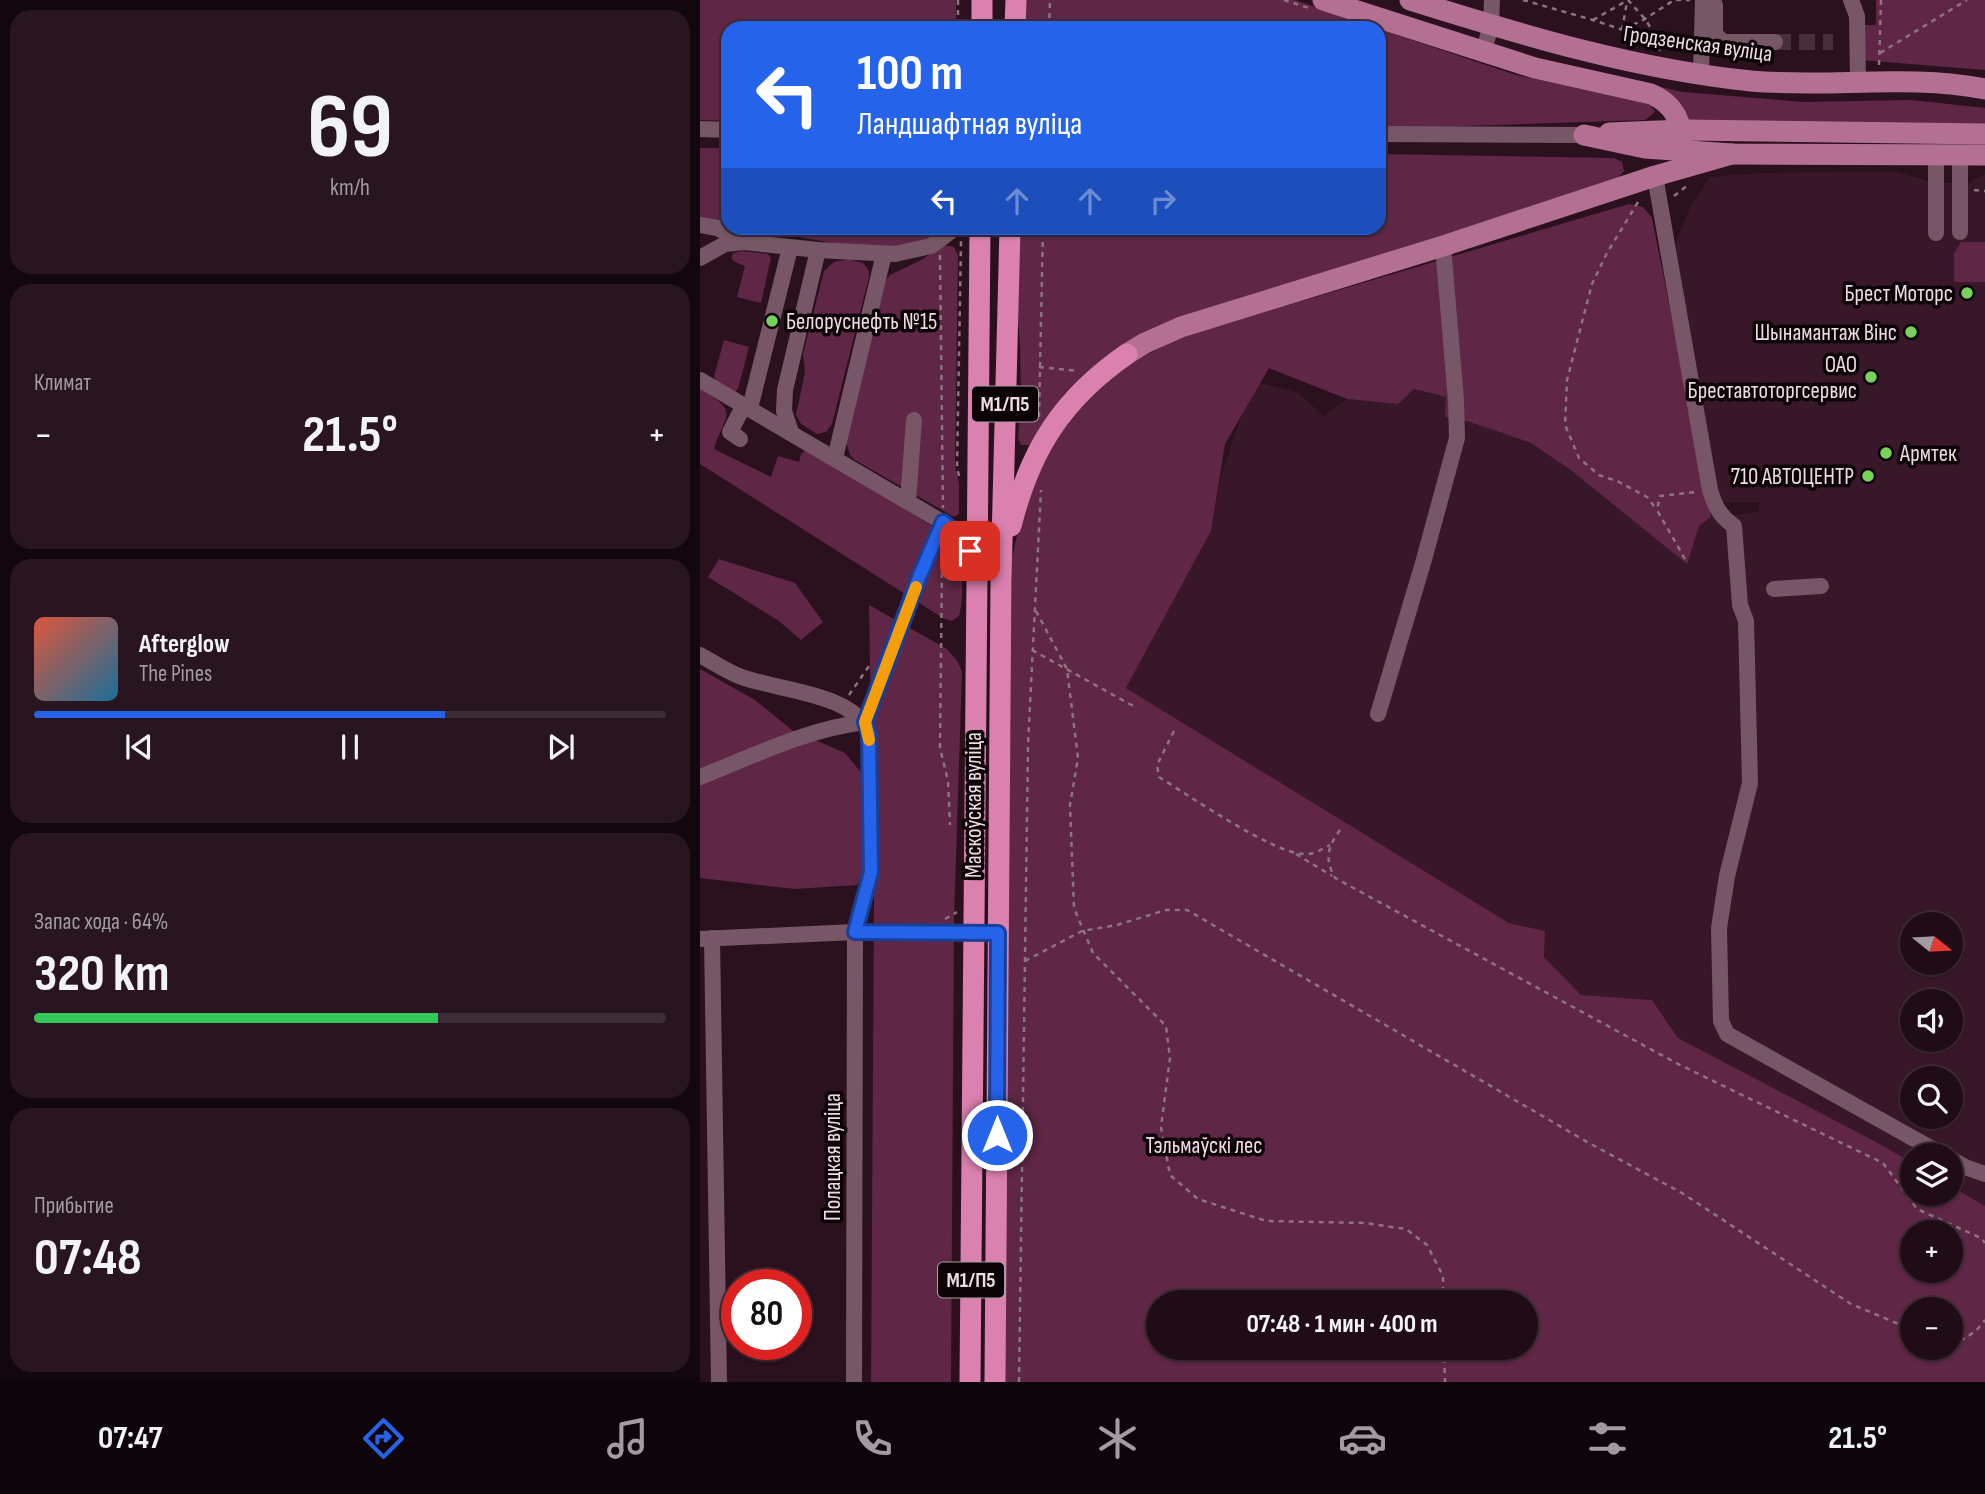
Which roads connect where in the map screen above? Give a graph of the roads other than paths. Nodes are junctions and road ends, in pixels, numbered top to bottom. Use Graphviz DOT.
graph roads {
  1 [pos="982,0"];
  2 [pos="1016,0"];
  3 [pos="1323,0"];
  4 [pos="1410,0"];
  5 [pos="1492,0"];
  6 [pos="1850,0"];
  7 [pos="1701,2"];
  8 [pos="982,21"];
  9 [pos="1015,21"];
  10 [pos="1385,21"];
  11 [pos="1386,21"];
  12 [pos="1491,25"];
  13 [pos="1775,42"];
  14 [pos="1483,54"];
  15 [pos="1701,73"];
  16 [pos="1858,82"];
  17 [pos="1985,89"];
  18 [pos="700,129"];
  19 [pos="721,130"];
  20 [pos="1386,134"];
  21 [pos="1985,134"];
  22 [pos="1584,135"];
  23 [pos="1682,140"];
  24 [pos="1732,154"];
  25 [pos="1936,155"];
  26 [pos="1960,155"];
  27 [pos="1985,155"];
  28 [pos="1655,176"];
  29 [pos="700,226"];
  30 [pos="721,230"];
  31 [pos="1960,232"];
  32 [pos="1936,233"];
  33 [pos="730,235"];
  34 [pos="947,235"];
  35 [pos="980,235"];
  36 [pos="1010,235"];
  37 [pos="744,242"];
  38 [pos="1443,246"];
  39 [pos="790,248"];
  40 [pos="818,250"];
  41 [pos="884,254"];
  42 [pos="700,258"];
  43 [pos="1127,354"];
  44 [pos="700,380"];
  45 [pos="747,406"];
  46 [pos="914,420"];
  47 [pos="791,432"];
  48 [pos="740,439"];
  49 [pos="835,458"];
  50 [pos="908,501"];
  51 [pos="943,522"];
  52 [pos="979,577"];
  53 [pos="1001,580"];
  54 [pos="1821,586"];
  55 [pos="1774,589"];
  56 [pos="700,655"];
  57 [pos="1378,714"];
  58 [pos="865,722"];
  59 [pos="700,777"];
  60 [pos="855,932"];
  61 [pos="974,933"];
  62 [pos="998,933"];
  63 [pos="706,938"];
  64 [pos="1922,1143"];
  65 [pos="1963,1164"];
  66 [pos="1985,1174"];
  67 [pos="719,1382"];
  68 [pos="854,1382"];
  69 [pos="970,1382"];
  70 [pos="995,1382"];
  1 -- 8 [label="highway"];
  2 -- 9 [label="highway"];
  3 -- 10 [label="main road"];
  4 -- 12 [label="main road, Гродзенская вуліца"];
  5 -- 12 [label="street"];
  6 -- 16 [label="street"];
  7 -- 13 [label="street"];
  7 -- 15 [label="street"];
  11 -- 14 [label="main road"];
  12 -- 14 [label="street"];
  12 -- 15 [label="main road, Гродзенская вуліца"];
  14 -- 23 [label="main road"];
  15 -- 16 [label="main road, Гродзенская вуліца"];
  16 -- 17 [label="main road, Гродзенская вуліца"];
  18 -- 19 [label="street"];
  20 -- 22 [label="street"];
  21 -- 23 [label="main road"];
  22 -- 23 [label="main road"];
  23 -- 24 [label="main road"];
  24 -- 25 [label="main road"];
  24 -- 28 [label="main road"];
  25 -- 26 [label="main road"];
  25 -- 32 [label="street"];
  26 -- 27 [label="main road"];
  26 -- 31 [label="street"];
  28 -- 38 [label="main road"];
  28 -- 64 [label="street"];
  29 -- 30 [label="street"];
  33 -- 37 [label="street"];
  34 -- 41 [label="street"];
  35 -- 52 [label="highway, Маскоўская вуліца / М1/П5"];
  36 -- 53 [label="highway, Маскоўская вуліца / М1/П5"];
  37 -- 39 [label="street"];
  37 -- 42 [label="street"];
  38 -- 43 [label="main road"];
  38 -- 57 [label="street"];
  39 -- 40 [label="street"];
  39 -- 45 [label="street"];
  40 -- 41 [label="street"];
  40 -- 47 [label="street"];
  41 -- 49 [label="street"];
  43 -- 53 [label="highway"];
  44 -- 45 [label="street"];
  45 -- 47 [label="street"];
  45 -- 48 [label="street"];
  46 -- 50 [label="street"];
  47 -- 49 [label="street"];
  49 -- 50 [label="street"];
  50 -- 51 [label="street"];
  51 -- 52 [label="street"];
  51 -- 58 [label="street"];
  52 -- 61 [label="highway, Маскоўская вуліца / М1/П5"];
  53 -- 62 [label="highway, Маскоўская вуліца / М1/П5"];
  54 -- 55 [label="street"];
  56 -- 58 [label="street"];
  58 -- 59 [label="street"];
  58 -- 60 [label="street, Полацкая вуліца"];
  60 -- 61 [label="street"];
  60 -- 63 [label="street"];
  60 -- 68 [label="street, Полацкая вуліца"];
  61 -- 62 [label="highway"];
  61 -- 69 [label="highway, Маскоўская вуліца / М1/П5"];
  62 -- 70 [label="highway, Маскоўская вуліца / М1/П5"];
  63 -- 67 [label="street"];
  65 -- 66 [label="street"];
}
